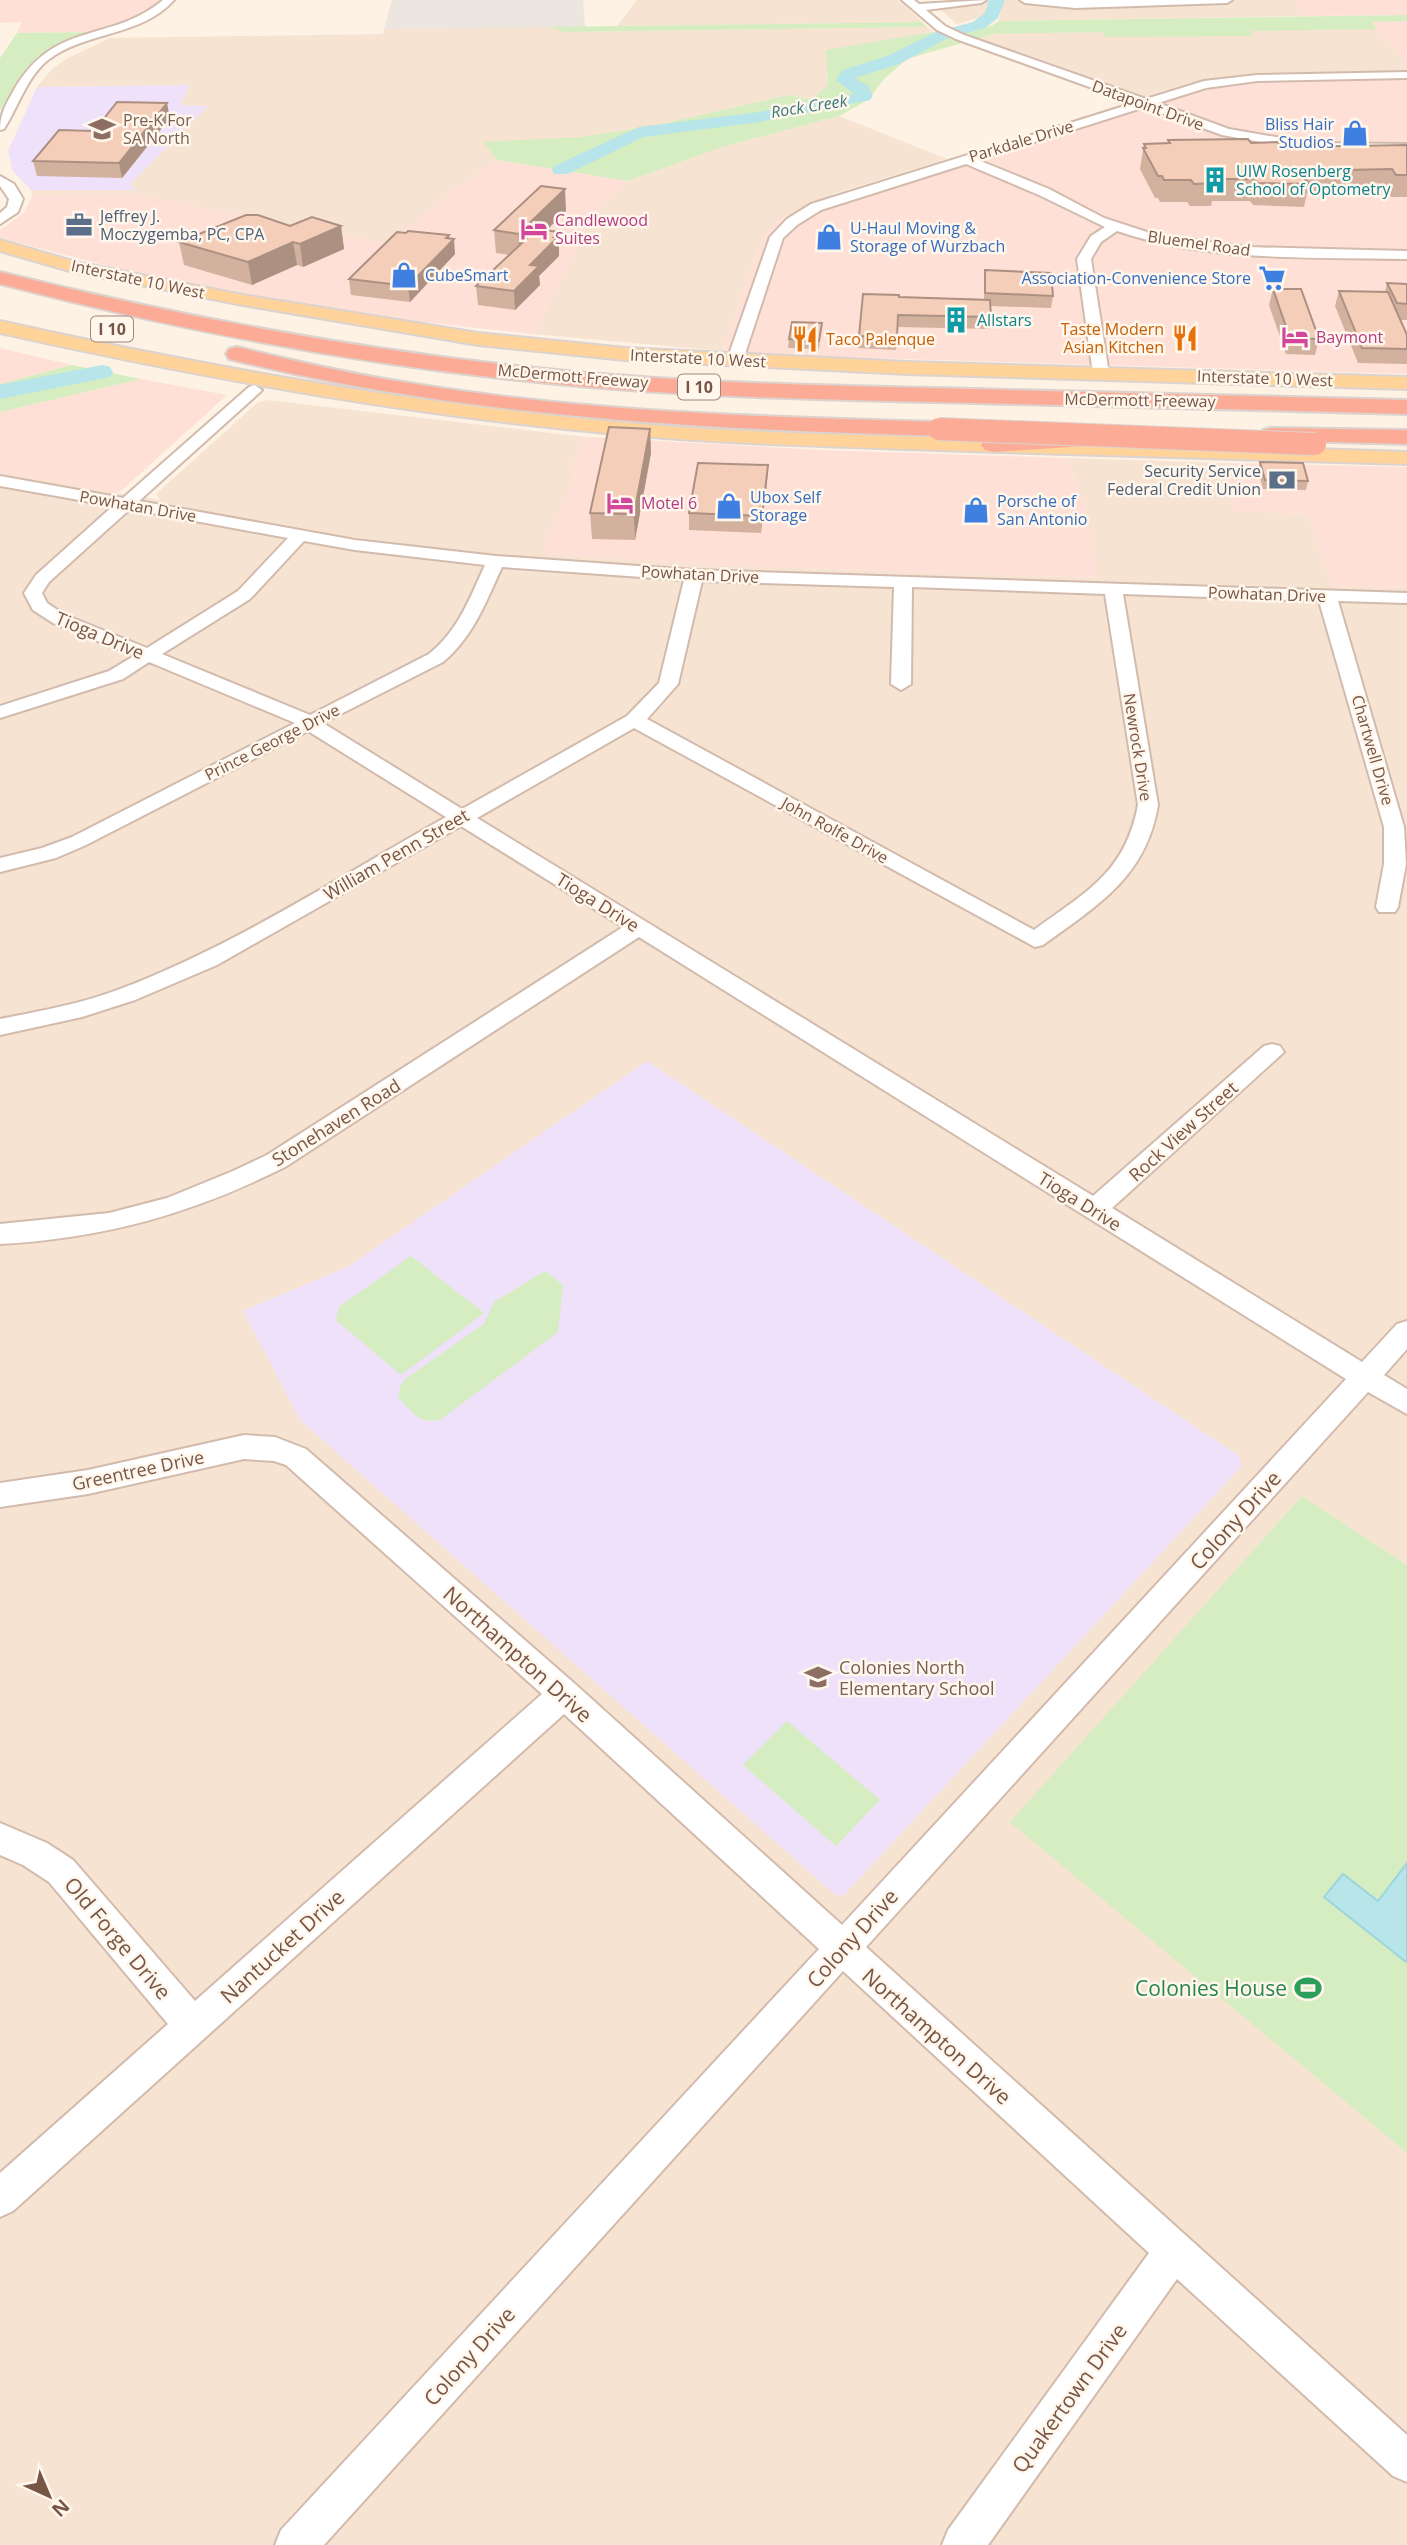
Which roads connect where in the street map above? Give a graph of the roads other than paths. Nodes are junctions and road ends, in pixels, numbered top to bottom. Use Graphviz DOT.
graph roads {
  1 [pos="169,0"];
  2 [pos="981,0"];
  3 [pos="1025,0"];
  4 [pos="1227,0"];
  5 [pos="912,4"];
  6 [pos="944,30"];
  7 [pos="960,37"];
  8 [pos="1407,75"];
  9 [pos="1143,104"];
  10 [pos="0,125"];
  11 [pos="1407,148"];
  12 [pos="965,159"];
  13 [pos="0,180"];
  14 [pos="0,220"];
  15 [pos="1114,227"];
  16 [pos="0,245"];
  17 [pos="0,250"];
  18 [pos="24,251"];
  19 [pos="1407,255"];
  20 [pos="0,258"];
  21 [pos="0,278"];
  22 [pos="0,327"];
  23 [pos="0,339"];
  24 [pos="478,339"];
  25 [pos="735,360"];
  26 [pos="908,368"];
  27 [pos="1101,374"];
  28 [pos="1407,383"];
  29 [pos="254,390"];
  30 [pos="1407,395"];
  31 [pos="1407,407"];
  32 [pos="1407,426"];
  33 [pos="640,430"];
  34 [pos="1407,437"];
  35 [pos="993,445"];
  36 [pos="1407,445"];
  37 [pos="1407,458"];
  38 [pos="0,481"];
  39 [pos="126,504"];
  40 [pos="299,536"];
  41 [pos="496,561"];
  42 [pos="694,575"];
  43 [pos="903,582"];
  44 [pos="1113,589"];
  45 [pos="1327,596"];
  46 [pos="1407,598"];
  47 [pos="149,655"];
  48 [pos="901,684"];
  49 [pos="0,712"];
  50 [pos="634,720"];
  51 [pos="309,723"];
  52 [pos="460,818"];
  53 [pos="0,865"];
  54 [pos="1387,907"];
  55 [pos="639,928"];
  56 [pos="1035,940"];
  57 [pos="0,1027"];
  58 [pos="1272,1052"];
  59 [pos="1094,1210"];
  60 [pos="0,1234"];
  61 [pos="1407,1331"];
  62 [pos="1365,1377"];
  63 [pos="1407,1403"];
  64 [pos="275,1449"];
  65 [pos="0,1495"];
  66 [pos="564,1695"];
  67 [pos="0,1839"];
  68 [pos="842,1949"];
  69 [pos="193,2025"];
  70 [pos="0,2198"];
  71 [pos="1174,2251"];
  72 [pos="1407,2462"];
  73 [pos="296,2545"];
  74 [pos="963,2545"];
  1 -- 10 [label="street"];
  2 -- 5 [label="street"];
  3 -- 4 [label="street"];
  5 -- 6 [label="street, Datapoint Drive"];
  6 -- 7 [label="street, Datapoint Drive"];
  7 -- 9 [label="street, Datapoint Drive"];
  8 -- 9 [label="street, Parkdale Drive"];
  9 -- 11 [label="street, Datapoint Drive"];
  9 -- 12 [label="street, Parkdale Drive"];
  12 -- 15 [label="street, Bluemel Road"];
  12 -- 25 [label="street, Parkdale Drive"];
  13 -- 14 [label="street"];
  15 -- 19 [label="street, Bluemel Road"];
  15 -- 27 [label="street"];
  16 -- 18 [label="main road, Interstate 10 West"];
  17 -- 18 [label="main road"];
  18 -- 24 [label="main road, Interstate 10 West"];
  20 -- 24 [label="main road"];
  21 -- 31 [label="highway, McDermott Freeway / I 10"];
  22 -- 33 [label="main road"];
  23 -- 29 [label="main road"];
  24 -- 25 [label="main road, Interstate 10 West"];
  25 -- 26 [label="main road, Interstate 10 West"];
  26 -- 27 [label="main road, Interstate 10 West"];
  26 -- 30 [label="highway"];
  27 -- 28 [label="main road, Interstate 10 West"];
  29 -- 33 [label="main road"];
  29 -- 39 [label="street, Tioga Drive"];
  32 -- 36 [label="highway, McDermott Freeway / I 10, bridge"];
  33 -- 35 [label="main road"];
  34 -- 35 [label="highway"];
  35 -- 37 [label="main road"];
  38 -- 39 [label="street, Powhatan Drive"];
  39 -- 40 [label="street, Powhatan Drive"];
  39 -- 47 [label="street, Tioga Drive"];
  40 -- 41 [label="street, Powhatan Drive"];
  40 -- 47 [label="street"];
  41 -- 42 [label="street, Powhatan Drive"];
  41 -- 51 [label="street, Prince George Drive"];
  42 -- 43 [label="street, Powhatan Drive"];
  42 -- 50 [label="street, William Penn Street"];
  43 -- 44 [label="street, Powhatan Drive"];
  43 -- 48 [label="street"];
  44 -- 45 [label="street, Powhatan Drive"];
  44 -- 56 [label="street, Newrock Drive"];
  45 -- 46 [label="street, Powhatan Drive"];
  45 -- 54 [label="street, Chartwell Drive"];
  47 -- 49 [label="street"];
  47 -- 51 [label="street, Tioga Drive"];
  50 -- 52 [label="street, William Penn Street"];
  50 -- 56 [label="street, John Rolfe Drive"];
  51 -- 52 [label="street, Tioga Drive"];
  51 -- 53 [label="street, Prince George Drive"];
  52 -- 55 [label="street, Tioga Drive"];
  52 -- 57 [label="street, William Penn Street"];
  55 -- 59 [label="street, Tioga Drive"];
  55 -- 60 [label="street, Stonehaven Road"];
  58 -- 59 [label="street, Rock View Street"];
  59 -- 62 [label="street, Tioga Drive"];
  61 -- 62 [label="street, Colony Drive"];
  62 -- 63 [label="street, Tioga Drive"];
  62 -- 68 [label="street, Colony Drive"];
  64 -- 65 [label="street, Greentree Drive"];
  64 -- 66 [label="street, Northampton Drive"];
  66 -- 68 [label="street, Northampton Drive"];
  66 -- 69 [label="street, Nantucket Drive"];
  67 -- 69 [label="street, Old Forge Drive"];
  68 -- 71 [label="street, Northampton Drive"];
  68 -- 73 [label="street, Colony Drive"];
  69 -- 70 [label="street, Nantucket Drive"];
  71 -- 72 [label="street, Northampton Drive"];
  71 -- 74 [label="street, Quakertown Drive"];
}
